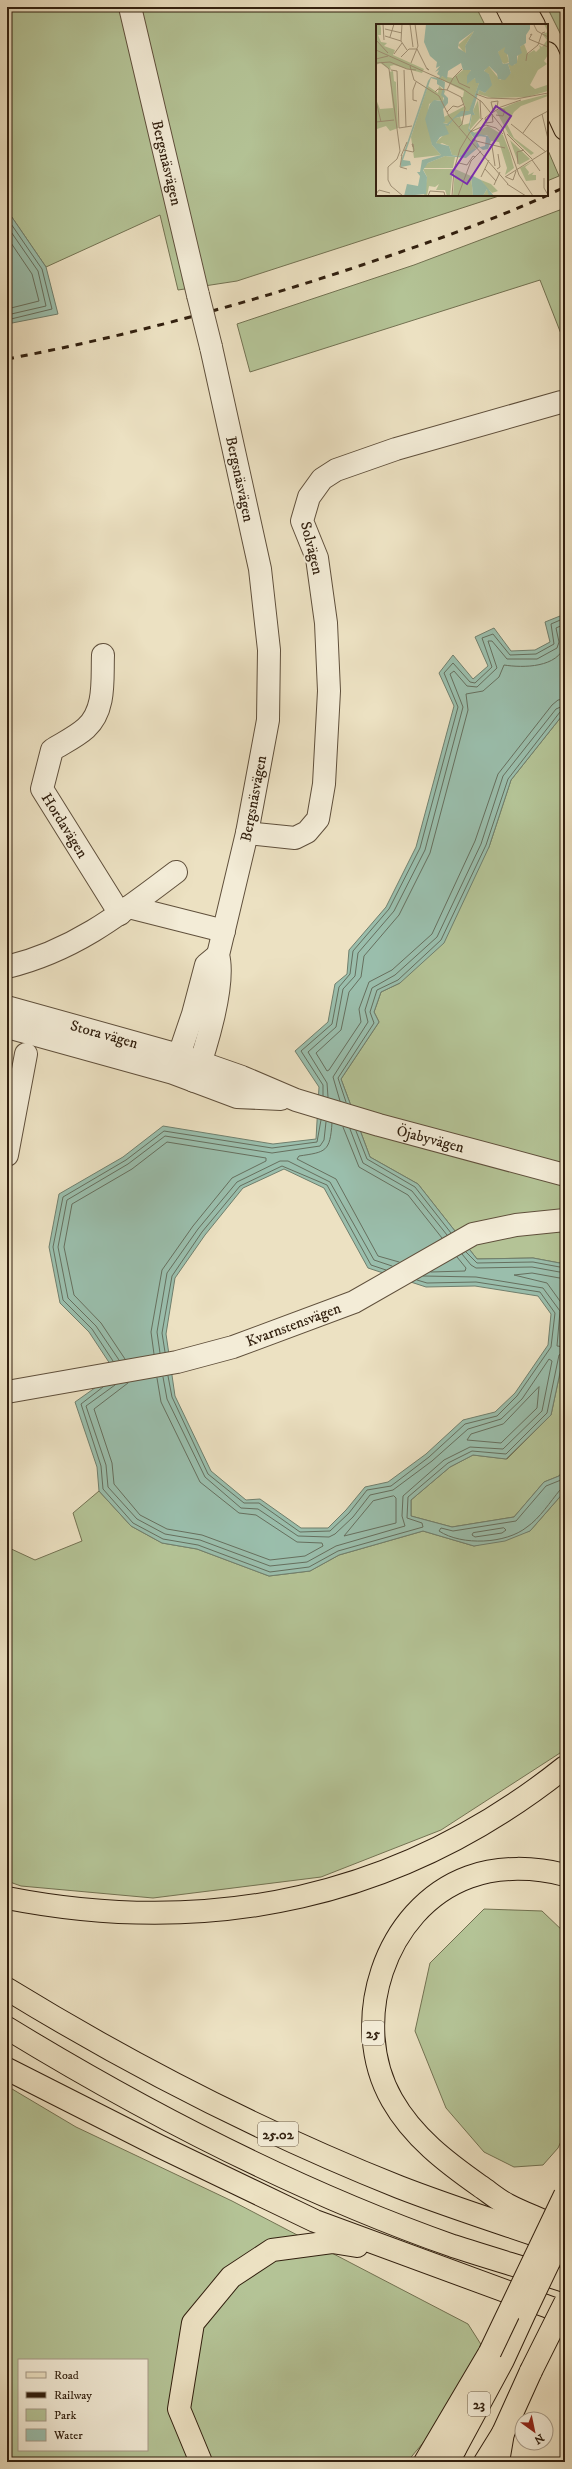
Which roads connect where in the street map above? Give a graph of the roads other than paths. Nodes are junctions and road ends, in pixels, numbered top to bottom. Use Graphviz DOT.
graph roads {
  1 [pos="130,7"];
  2 [pos="507,7"];
  3 [pos="524,7"];
  4 [pos="516,24"];
  5 [pos="533,24"];
  6 [pos="548,55"];
  7 [pos="548,92"];
  8 [pos="565,93"];
  9 [pos="565,129"];
  10 [pos="561,402"];
  11 [pos="103,655"];
  12 [pos="247,833"];
  13 [pos="176,872"];
  14 [pos="124,911"];
  15 [pos="224,931"];
  16 [pos="218,955"];
  17 [pos="7,966"];
  18 [pos="7,1007"];
  19 [pos="7,1027"];
  20 [pos="26,1054"];
  21 [pos="176,1064"];
  22 [pos="198,1071"];
  23 [pos="7,1155"];
  24 [pos="565,1175"];
  25 [pos="565,1220"];
  26 [pos="7,1392"];
  27 [pos="565,1767"];
  28 [pos="565,1875"];
  29 [pos="7,1898"];
  30 [pos="7,1989"];
  31 [pos="7,2028"];
  32 [pos="7,2069"];
  33 [pos="565,2195"];
  34 [pos="565,2228"];
  35 [pos="565,2232"];
  36 [pos="565,2245"];
  37 [pos="402,2254"];
  38 [pos="565,2281"];
  39 [pos="565,2303"];
  40 [pos="565,2313"];
  41 [pos="491,2359"];
  42 [pos="503,2433"];
  43 [pos="452,2456"];
  44 [pos="201,2462"];
  45 [pos="425,2462"];
  46 [pos="485,2462"];
  47 [pos="498,2462"];
  1 -- 12 [label="street, Bergsnäsvägen, bridge"];
  2 -- 4 [label="main road"];
  3 -- 5 [label="main road"];
  6 -- 8 [label="main road"];
  7 -- 9 [label="main road"];
  10 -- 12 [label="street, Solvägen"];
  11 -- 14 [label="street, Hordavägen"];
  12 -- 15 [label="street, Bergsnäsvägen"];
  13 -- 14 [label="street"];
  14 -- 15 [label="street"];
  14 -- 17 [label="street"];
  15 -- 16 [label="street, Bergsnäsvägen"];
  16 -- 21 [label="street, Bergsnäsvägen"];
  16 -- 22 [label="street, Bergsnäsvägen"];
  18 -- 21 [label="street, Stora vägen"];
  19 -- 21 [label="street, Stora vägen"];
  20 -- 23 [label="street"];
  21 -- 22 [label="street, Stora vägen"];
  22 -- 24 [label="street, Öjabyvägen"];
  25 -- 26 [label="street, Kvarnstensvägen"];
  27 -- 29 [label="main road"];
  28 -- 35 [label="main road, 25"];
  30 -- 36 [label="main road, 25.02"];
  31 -- 38 [label="main road, 25.02"];
  32 -- 37 [label="main road"];
  33 -- 41 [label="main road, bridge"];
  34 -- 41 [label="main road, bridge"];
  37 -- 40 [label="main road"];
  37 -- 44 [label="main road"];
  39 -- 42 [label="main road, 23, bridge"];
  41 -- 43 [label="main road"];
  41 -- 45 [label="main road"];
  42 -- 46 [label="main road, 23"];
  42 -- 47 [label="main road"];
}
